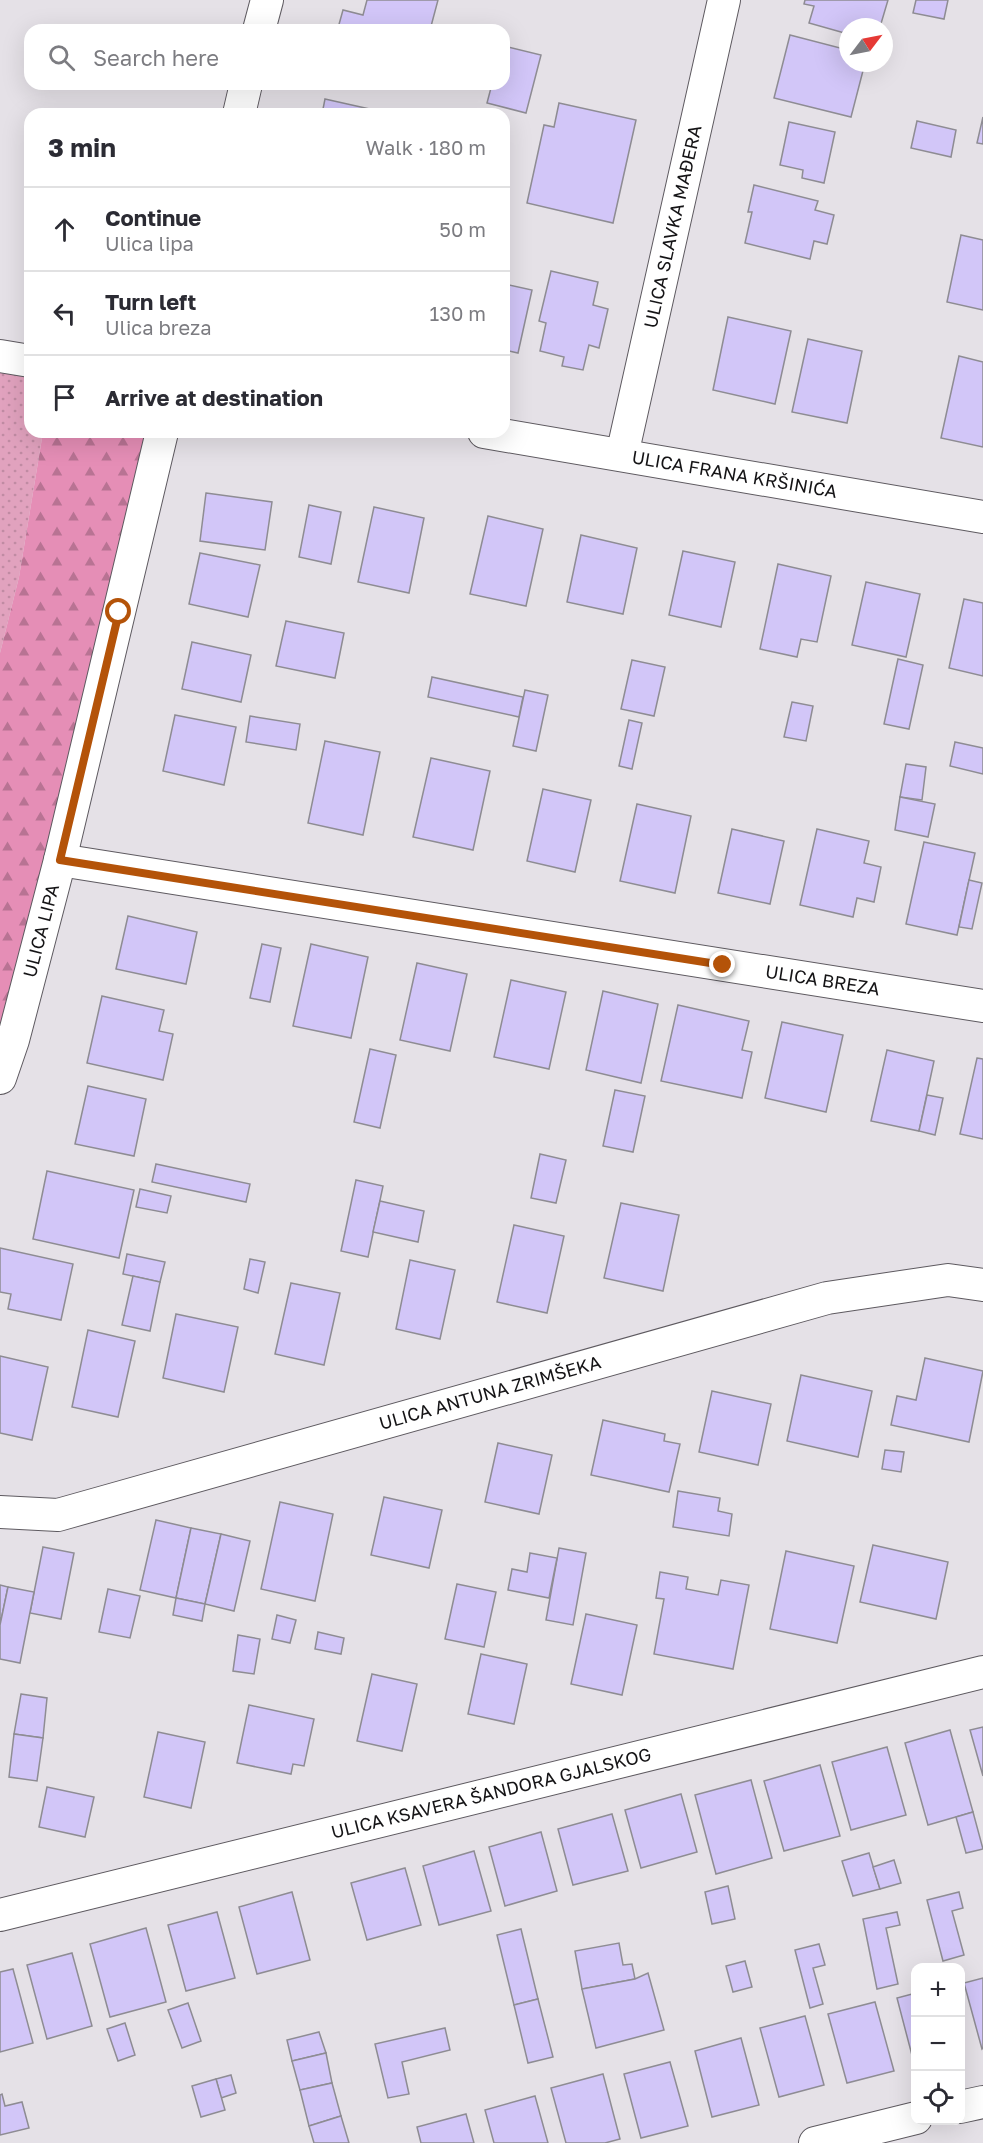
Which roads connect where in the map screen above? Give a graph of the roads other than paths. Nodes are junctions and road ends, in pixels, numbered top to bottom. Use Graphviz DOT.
graph roads {
  1 [pos="267,0"];
  2 [pos="724,0"];
  3 [pos="261,24"];
  4 [pos="245,90"];
  5 [pos="240,108"];
  6 [pos="0,356"];
  7 [pos="24,360"];
  8 [pos="510,436"];
  9 [pos="161,438"];
  10 [pos="622,455"];
  11 [pos="983,517"];
  12 [pos="60,860"];
  13 [pos="983,1006"];
  14 [pos="0,1078"];
  15 [pos="983,1285"];
  16 [pos="0,1512"];
  17 [pos="983,1672"];
  18 [pos="0,1916"];
  19 [pos="983,2102"];
  20 [pos="965,2106"];
  21 [pos="911,2119"];
  22 [pos="815,2143"];
  1 -- 3 [label="street"];
  2 -- 10 [label="street, ULICA SLAVKA MAĐERA"];
  4 -- 5 [label="street"];
  6 -- 7 [label="street"];
  8 -- 10 [label="street, ULICA FRANA KRŠINIĆA"];
  9 -- 12 [label="street, ULICA LIPA"];
  10 -- 11 [label="street, ULICA FRANA KRŠINIĆA"];
  12 -- 13 [label="street, ULICA BREZA"];
  12 -- 14 [label="street, ULICA LIPA"];
  15 -- 16 [label="street, ULICA ANTUNA ZRIMŠEKA"];
  17 -- 18 [label="street, ULICA KSAVERA ŠANDORA GJALSKOG"];
  19 -- 20 [label="street"];
  21 -- 22 [label="street"];
}
